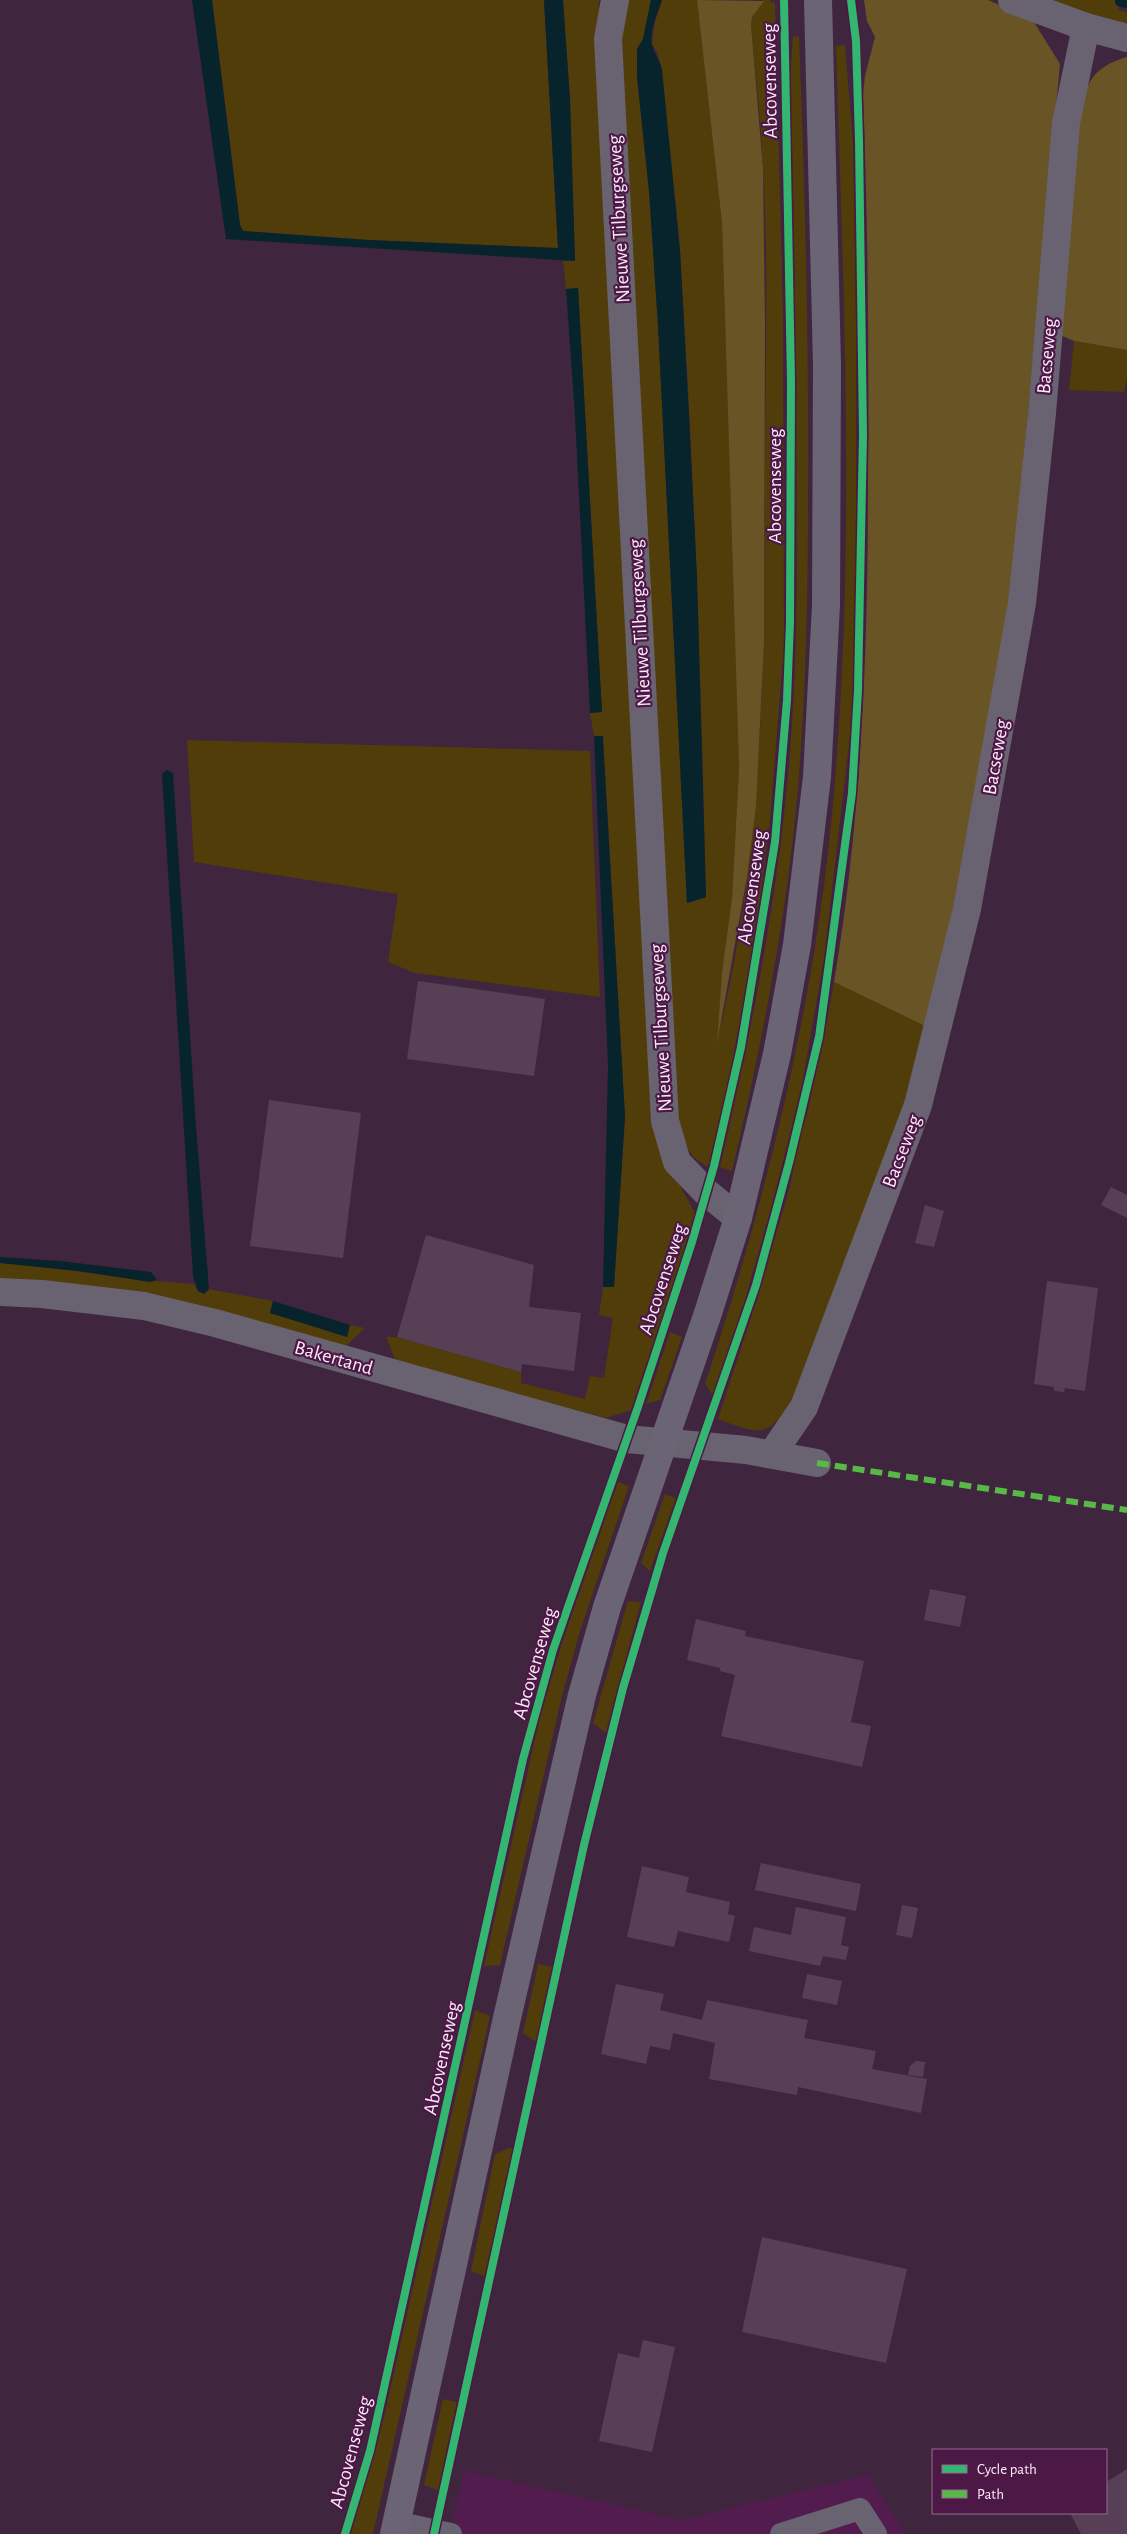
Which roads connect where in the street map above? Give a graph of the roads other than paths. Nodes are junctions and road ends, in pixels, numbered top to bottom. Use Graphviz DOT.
graph roads {
  1 [pos="616,0"];
  2 [pos="818,0"];
  3 [pos="1012,0"];
  4 [pos="1086,27"];
  5 [pos="1127,38"];
  6 [pos="738,1218"];
  7 [pos="0,1292"];
  8 [pos="665,1441"];
  9 [pos="772,1454"];
  10 [pos="817,1463"];
  11 [pos="395,2528"];
  12 [pos="450,2534"];
  13 [pos="781,2534"];
  14 [pos="876,2534"];
  1 -- 6 [label="street, Nieuwe Tilburgseweg"];
  2 -- 6 [label="street"];
  3 -- 4 [label="street"];
  4 -- 5 [label="street"];
  4 -- 9 [label="street, Bacseweg"];
  6 -- 8 [label="street"];
  7 -- 8 [label="street, Bakertand"];
  8 -- 9 [label="street"];
  8 -- 11 [label="street"];
  9 -- 10 [label="street"];
  11 -- 12 [label="lane"];
  13 -- 14 [label="lane"];
}
